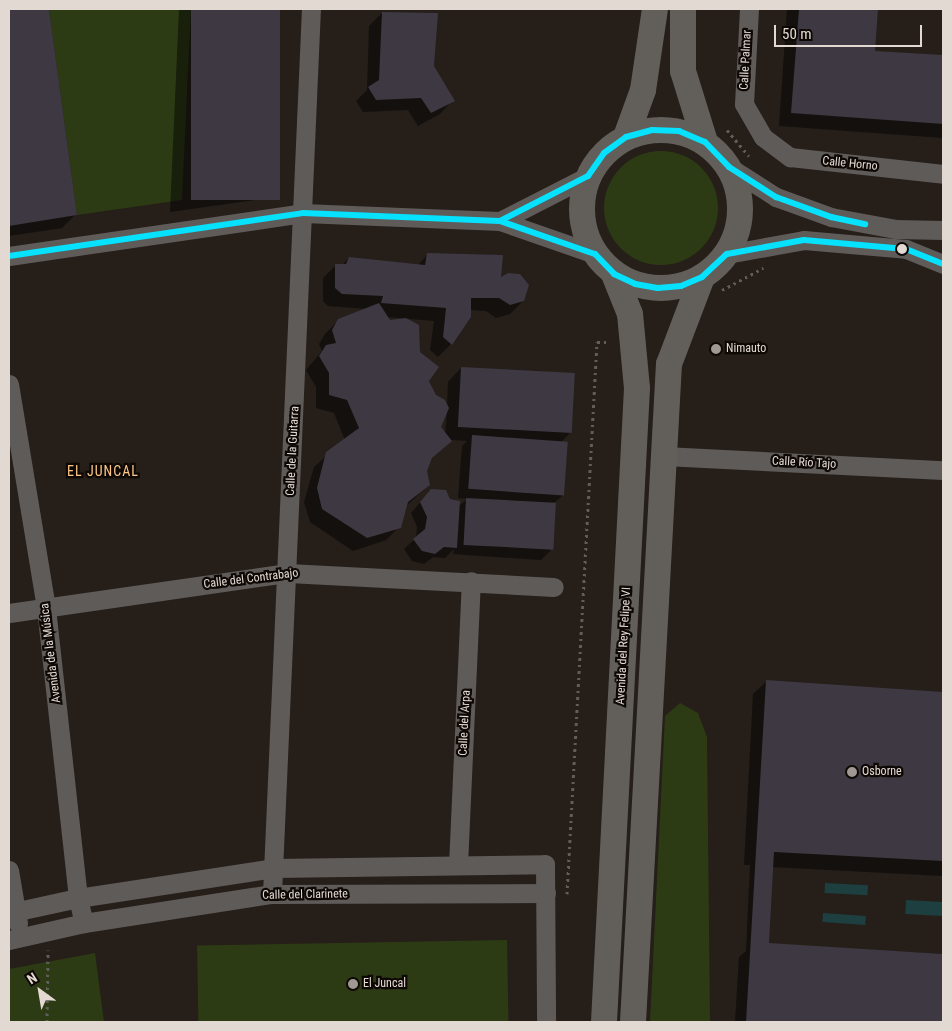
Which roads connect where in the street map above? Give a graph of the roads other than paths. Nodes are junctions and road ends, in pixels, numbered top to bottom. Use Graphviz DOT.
graph roads {
  1 [pos="312,9"];
  2 [pos="654,9"];
  3 [pos="683,9"];
  4 [pos="749,9"];
  5 [pos="626,137"];
  6 [pos="763,137"];
  7 [pos="704,142"];
  8 [pos="729,167"];
  9 [pos="943,174"];
  10 [pos="588,176"];
  11 [pos="303,213"];
  12 [pos="500,221"];
  13 [pos="943,230"];
  14 [pos="595,254"];
  15 [pos="727,254"];
  16 [pos="10,255"];
  17 [pos="943,264"];
  18 [pos="614,274"];
  19 [pos="702,277"];
  20 [pos="9,384"];
  21 [pos="664,456"];
  22 [pos="943,470"];
  23 [pos="288,572"];
  24 [pos="471,581"];
  25 [pos="554,587"];
  26 [pos="46,608"];
  27 [pos="9,613"];
  28 [pos="458,865"];
  29 [pos="274,868"];
  30 [pos="9,870"];
  31 [pos="272,894"];
  32 [pos="546,894"];
  33 [pos="78,898"];
  34 [pos="12,912"];
  35 [pos="84,923"];
  36 [pos="15,938"];
  37 [pos="546,1022"];
  38 [pos="604,1022"];
  39 [pos="633,1022"];
  1 -- 11 [label="street, Calle de la Guitarra"];
  2 -- 5 [label="main road"];
  3 -- 7 [label="main road"];
  4 -- 6 [label="street, Calle Palmar"];
  5 -- 7 [label="main road"];
  5 -- 10 [label="main road"];
  6 -- 9 [label="street, Calle Horno"];
  7 -- 8 [label="main road"];
  8 -- 13 [label="street"];
  8 -- 15 [label="main road"];
  10 -- 12 [label="street"];
  10 -- 14 [label="main road"];
  11 -- 12 [label="street"];
  11 -- 16 [label="street"];
  11 -- 23 [label="street, Calle de la Guitarra"];
  12 -- 14 [label="street"];
  14 -- 18 [label="main road"];
  15 -- 17 [label="street"];
  15 -- 19 [label="main road"];
  18 -- 19 [label="main road"];
  18 -- 38 [label="main road, Avenida del Rey Felipe VI"];
  19 -- 21 [label="main road"];
  20 -- 26 [label="street, Avenida de la Música"];
  21 -- 22 [label="street, Calle Río Tajo"];
  21 -- 39 [label="main road"];
  23 -- 24 [label="street, Calle del Contrabajo"];
  23 -- 26 [label="street, Calle del Contrabajo"];
  23 -- 29 [label="street, Calle de la Guitarra"];
  24 -- 25 [label="street, Calle del Contrabajo"];
  24 -- 28 [label="street, Calle del Arpa"];
  26 -- 27 [label="street, Calle del Contrabajo"];
  26 -- 33 [label="street, Avenida de la Música"];
  28 -- 29 [label="street"];
  28 -- 32 [label="street"];
  29 -- 31 [label="street, Calle de la Guitarra"];
  29 -- 33 [label="street"];
  30 -- 34 [label="street"];
  31 -- 32 [label="street, Calle del Clarinete"];
  31 -- 35 [label="street, Calle del Clarinete"];
  32 -- 37 [label="street"];
  33 -- 34 [label="street"];
  33 -- 35 [label="street, Avenida de la Música"];
  34 -- 36 [label="street"];
  35 -- 36 [label="street, Calle del Clarinete"];
}
